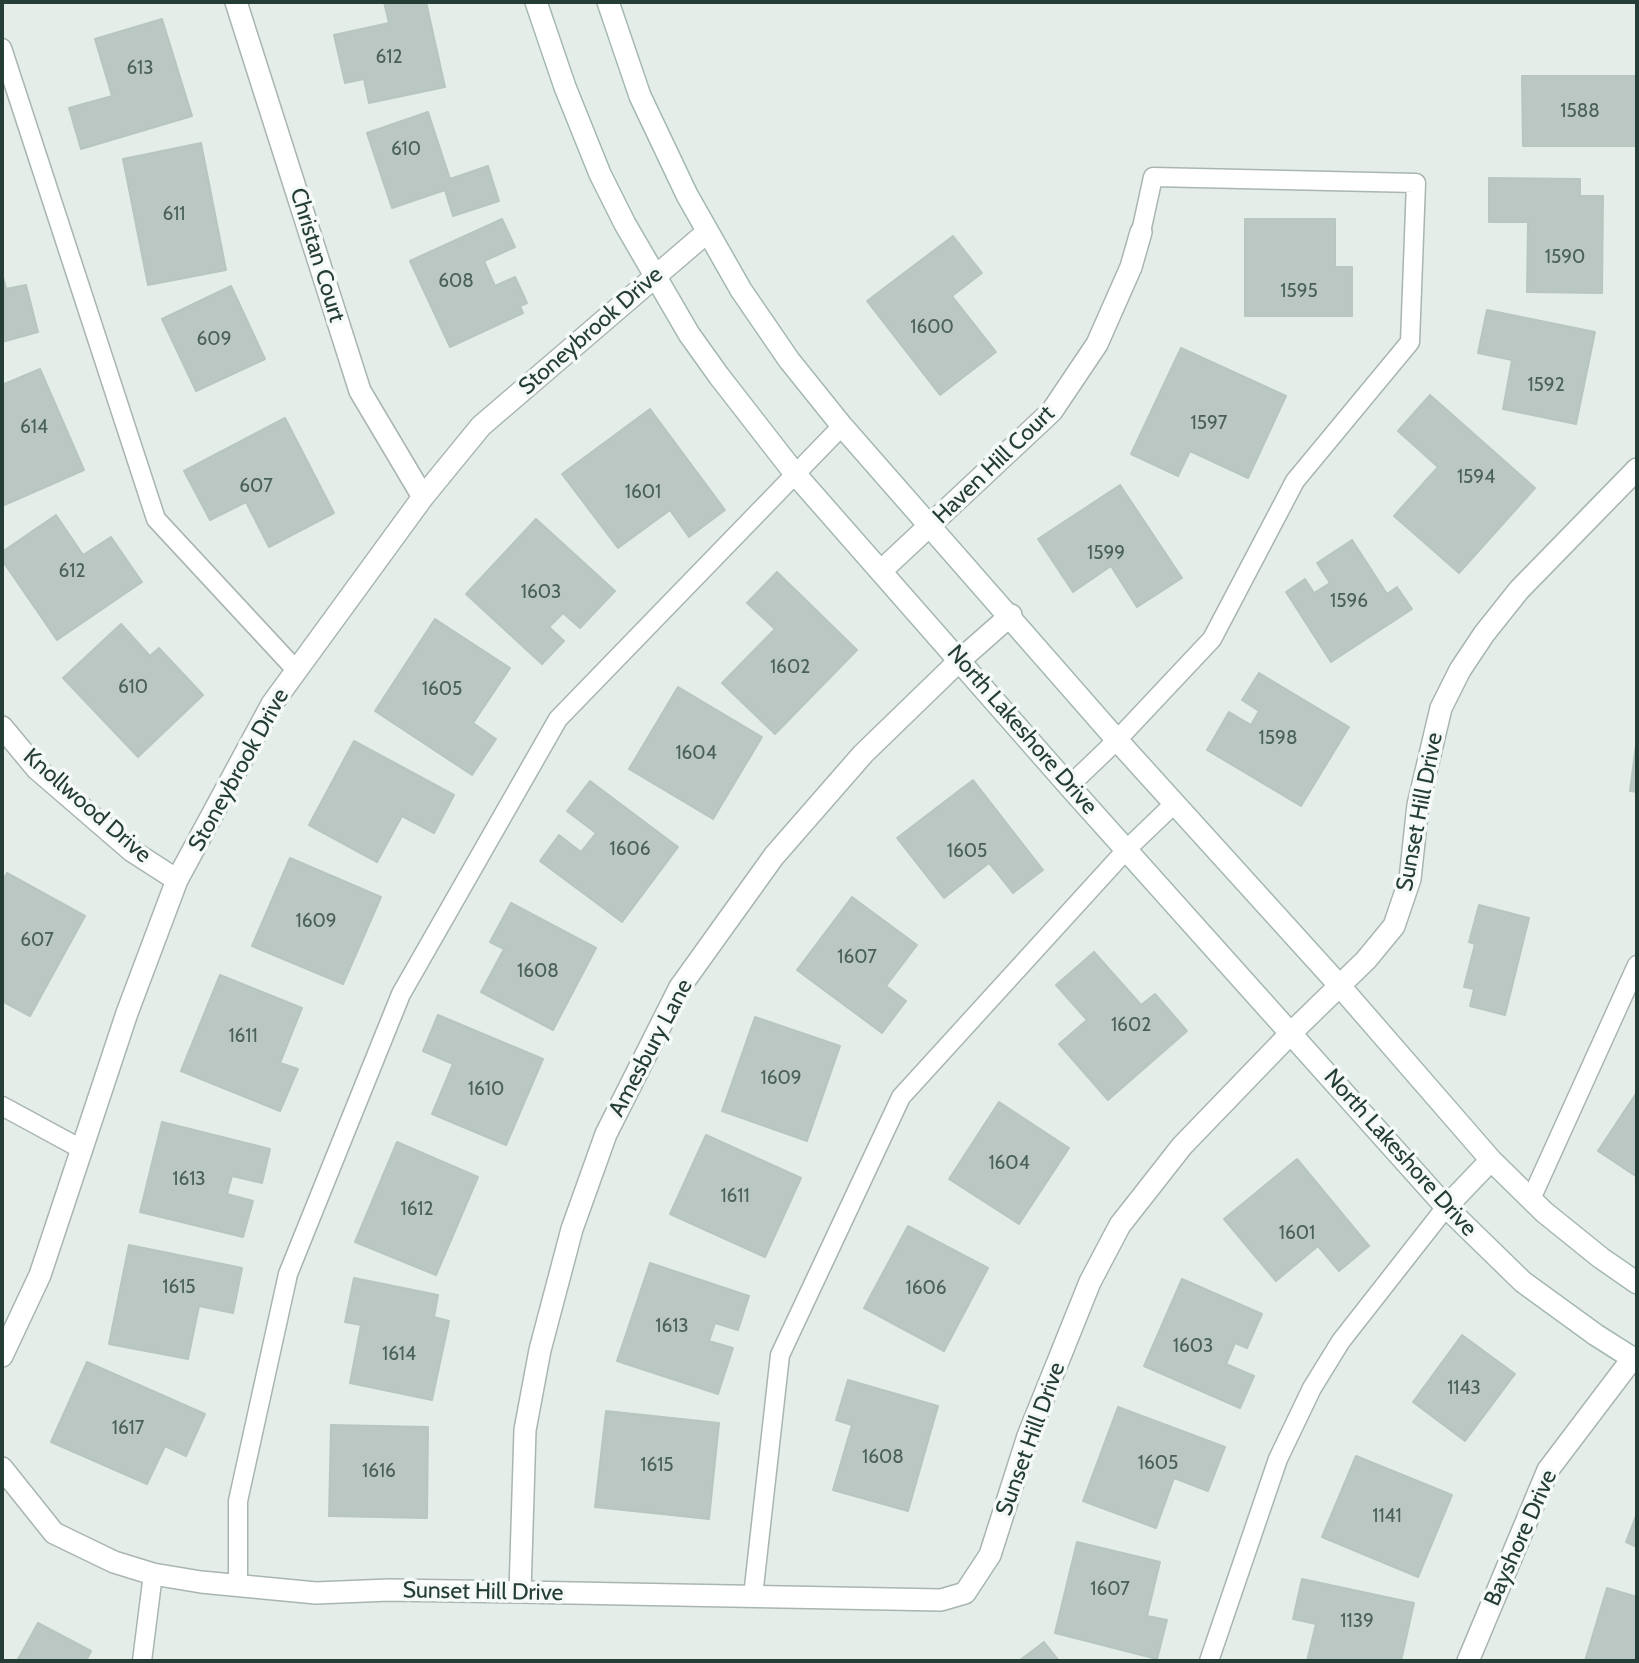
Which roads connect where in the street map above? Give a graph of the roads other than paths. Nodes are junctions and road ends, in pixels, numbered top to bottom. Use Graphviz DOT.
graph roads {
  1 [pos="236,2"];
  2 [pos="536,2"];
  3 [pos="608,2"];
  4 [pos="2,48"];
  5 [pos="1141,232"];
  6 [pos="706,233"];
  7 [pos="654,276"];
  8 [pos="842,426"];
  9 [pos="1637,469"];
  10 [pos="796,475"];
  11 [pos="424,497"];
  12 [pos="931,526"];
  13 [pos="881,571"];
  14 [pos="1010,615"];
  15 [pos="960,660"];
  16 [pos="296,671"];
  17 [pos="2,727"];
  18 [pos="1117,740"];
  19 [pos="1069,786"];
  20 [pos="1175,803"];
  21 [pos="1127,849"];
  22 [pos="177,880"];
  23 [pos="1637,965"];
  24 [pos="1339,985"];
  25 [pos="1291,1033"];
  26 [pos="2,1106"];
  27 [pos="83,1150"];
  28 [pos="1491,1160"];
  29 [pos="1531,1199"];
  30 [pos="1446,1207"];
  31 [pos="1637,1283"];
  32 [pos="2,1356"];
  33 [pos="1636,1359"];
  34 [pos="2,1468"];
  35 [pos="153,1574"];
  36 [pos="238,1586"];
  37 [pos="520,1592"];
  38 [pos="753,1596"];
  39 [pos="142,1661"];
  40 [pos="1209,1661"];
  41 [pos="1468,1661"];
  1 -- 11 [label="street, Christan Court"];
  2 -- 7 [label="street, North Lakeshore Drive"];
  3 -- 6 [label="street"];
  4 -- 16 [label="lane"];
  5 -- 12 [label="street, Haven Hill Court"];
  5 -- 18 [label="lane"];
  6 -- 7 [label="street, Stoneybrook Drive"];
  6 -- 8 [label="street"];
  7 -- 10 [label="street, North Lakeshore Drive"];
  7 -- 11 [label="street, Stoneybrook Drive"];
  8 -- 10 [label="lane"];
  8 -- 12 [label="street"];
  9 -- 24 [label="street, Sunset Hill Drive"];
  10 -- 13 [label="street, North Lakeshore Drive"];
  10 -- 36 [label="lane"];
  11 -- 16 [label="street, Stoneybrook Drive"];
  12 -- 13 [label="street, Haven Hill Court"];
  12 -- 14 [label="street"];
  13 -- 15 [label="street, North Lakeshore Drive"];
  14 -- 15 [label="street, Amesbury Lane"];
  14 -- 18 [label="street"];
  15 -- 19 [label="street, North Lakeshore Drive"];
  15 -- 37 [label="street, Amesbury Lane"];
  16 -- 22 [label="street, Stoneybrook Drive"];
  17 -- 22 [label="street, Knollwood Drive"];
  18 -- 19 [label="lane"];
  18 -- 20 [label="street"];
  19 -- 21 [label="street, North Lakeshore Drive"];
  20 -- 21 [label="lane"];
  20 -- 24 [label="street"];
  21 -- 25 [label="street, North Lakeshore Drive"];
  21 -- 38 [label="lane"];
  22 -- 27 [label="street, Stoneybrook Drive"];
  23 -- 29 [label="lane"];
  24 -- 25 [label="street, Sunset Hill Drive"];
  24 -- 28 [label="street"];
  25 -- 30 [label="street, North Lakeshore Drive"];
  25 -- 38 [label="street, Sunset Hill Drive"];
  26 -- 27 [label="lane"];
  27 -- 32 [label="street, Stoneybrook Drive"];
  28 -- 29 [label="street"];
  28 -- 30 [label="street"];
  29 -- 31 [label="street"];
  30 -- 33 [label="street, North Lakeshore Drive"];
  30 -- 40 [label="lane"];
  33 -- 41 [label="street, Bayshore Drive"];
  34 -- 35 [label="street, Sunset Hill Drive"];
  35 -- 36 [label="street, Sunset Hill Drive"];
  35 -- 39 [label="lane"];
  36 -- 37 [label="street, Sunset Hill Drive"];
  37 -- 38 [label="street, Sunset Hill Drive"];
}
